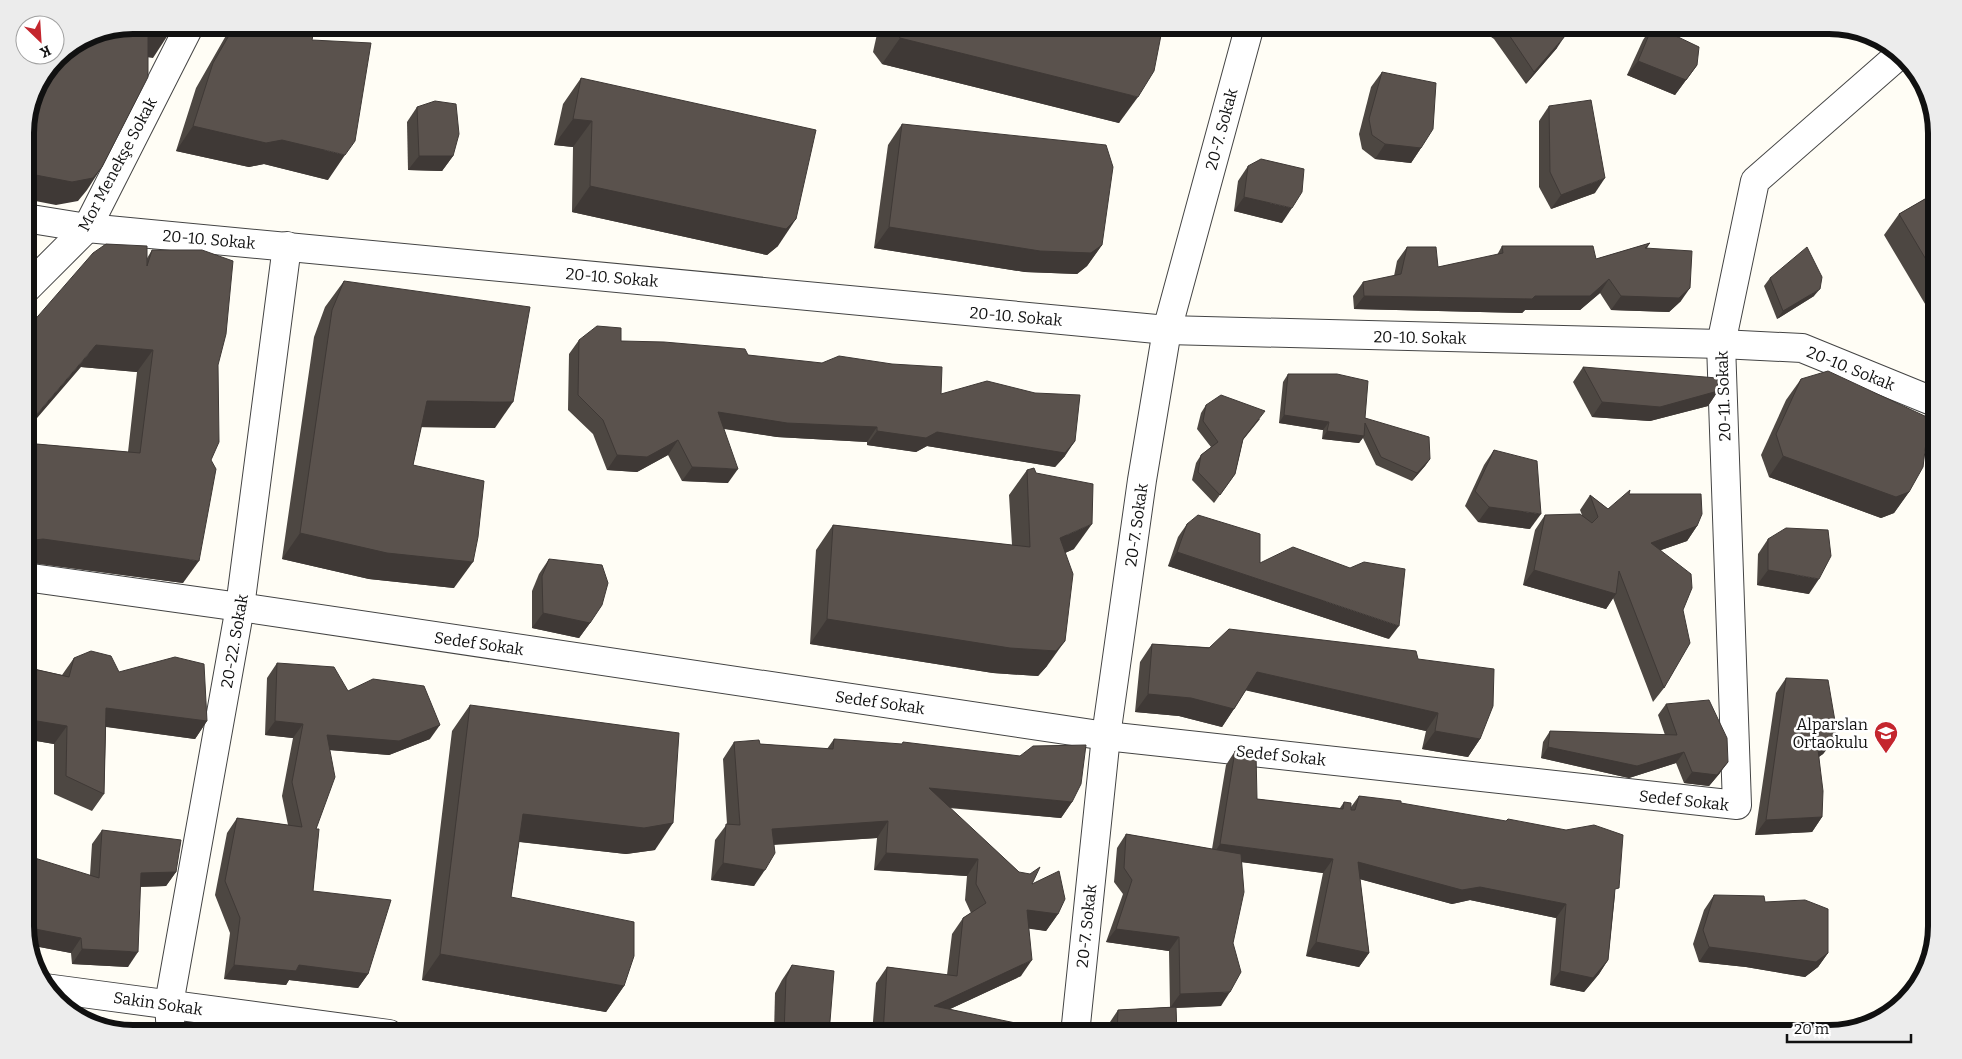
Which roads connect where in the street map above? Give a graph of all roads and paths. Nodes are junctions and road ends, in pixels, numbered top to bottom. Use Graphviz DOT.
graph roads {
  1 [pos="185,34"];
  2 [pos="1248,34"];
  3 [pos="1894,58"];
  4 [pos="34,219"];
  5 [pos="87,228"];
  6 [pos="287,246"];
  7 [pos="34,281"];
  8 [pos="1167,330"];
  9 [pos="1721,344"];
  10 [pos="1928,399"];
  11 [pos="34,578"];
  12 [pos="240,607"];
  13 [pos="1106,736"];
  14 [pos="1737,805"];
  15 [pos="57,990"];
  16 [pos="169,1004"];
  17 [pos="170,1025"];
  18 [pos="271,1025"];
  19 [pos="1076,1025"];
  1 -- 5 [label="street, Mor Menekşe Sokak"];
  2 -- 8 [label="street, 20-7. Sokak"];
  3 -- 9 [label="street, 20-11. Sokak"];
  4 -- 5 [label="street, 20-10. Sokak"];
  5 -- 6 [label="street, 20-10. Sokak"];
  5 -- 7 [label="street, Mor Menekşe Sokak"];
  6 -- 8 [label="street, 20-10. Sokak"];
  6 -- 12 [label="street, 20-22. Sokak"];
  8 -- 9 [label="street, 20-10. Sokak"];
  8 -- 13 [label="street, 20-7. Sokak"];
  9 -- 10 [label="street, 20-10. Sokak"];
  9 -- 14 [label="street, 20-11. Sokak"];
  11 -- 12 [label="street, Sedef Sokak"];
  12 -- 13 [label="street, Sedef Sokak"];
  12 -- 16 [label="street, 20-22. Sokak"];
  13 -- 14 [label="street, Sedef Sokak"];
  13 -- 19 [label="street, 20-7. Sokak"];
  15 -- 16 [label="street, Sakin Sokak"];
  16 -- 17 [label="street, 20-22. Sokak"];
  16 -- 18 [label="street, Sakin Sokak"];
}
